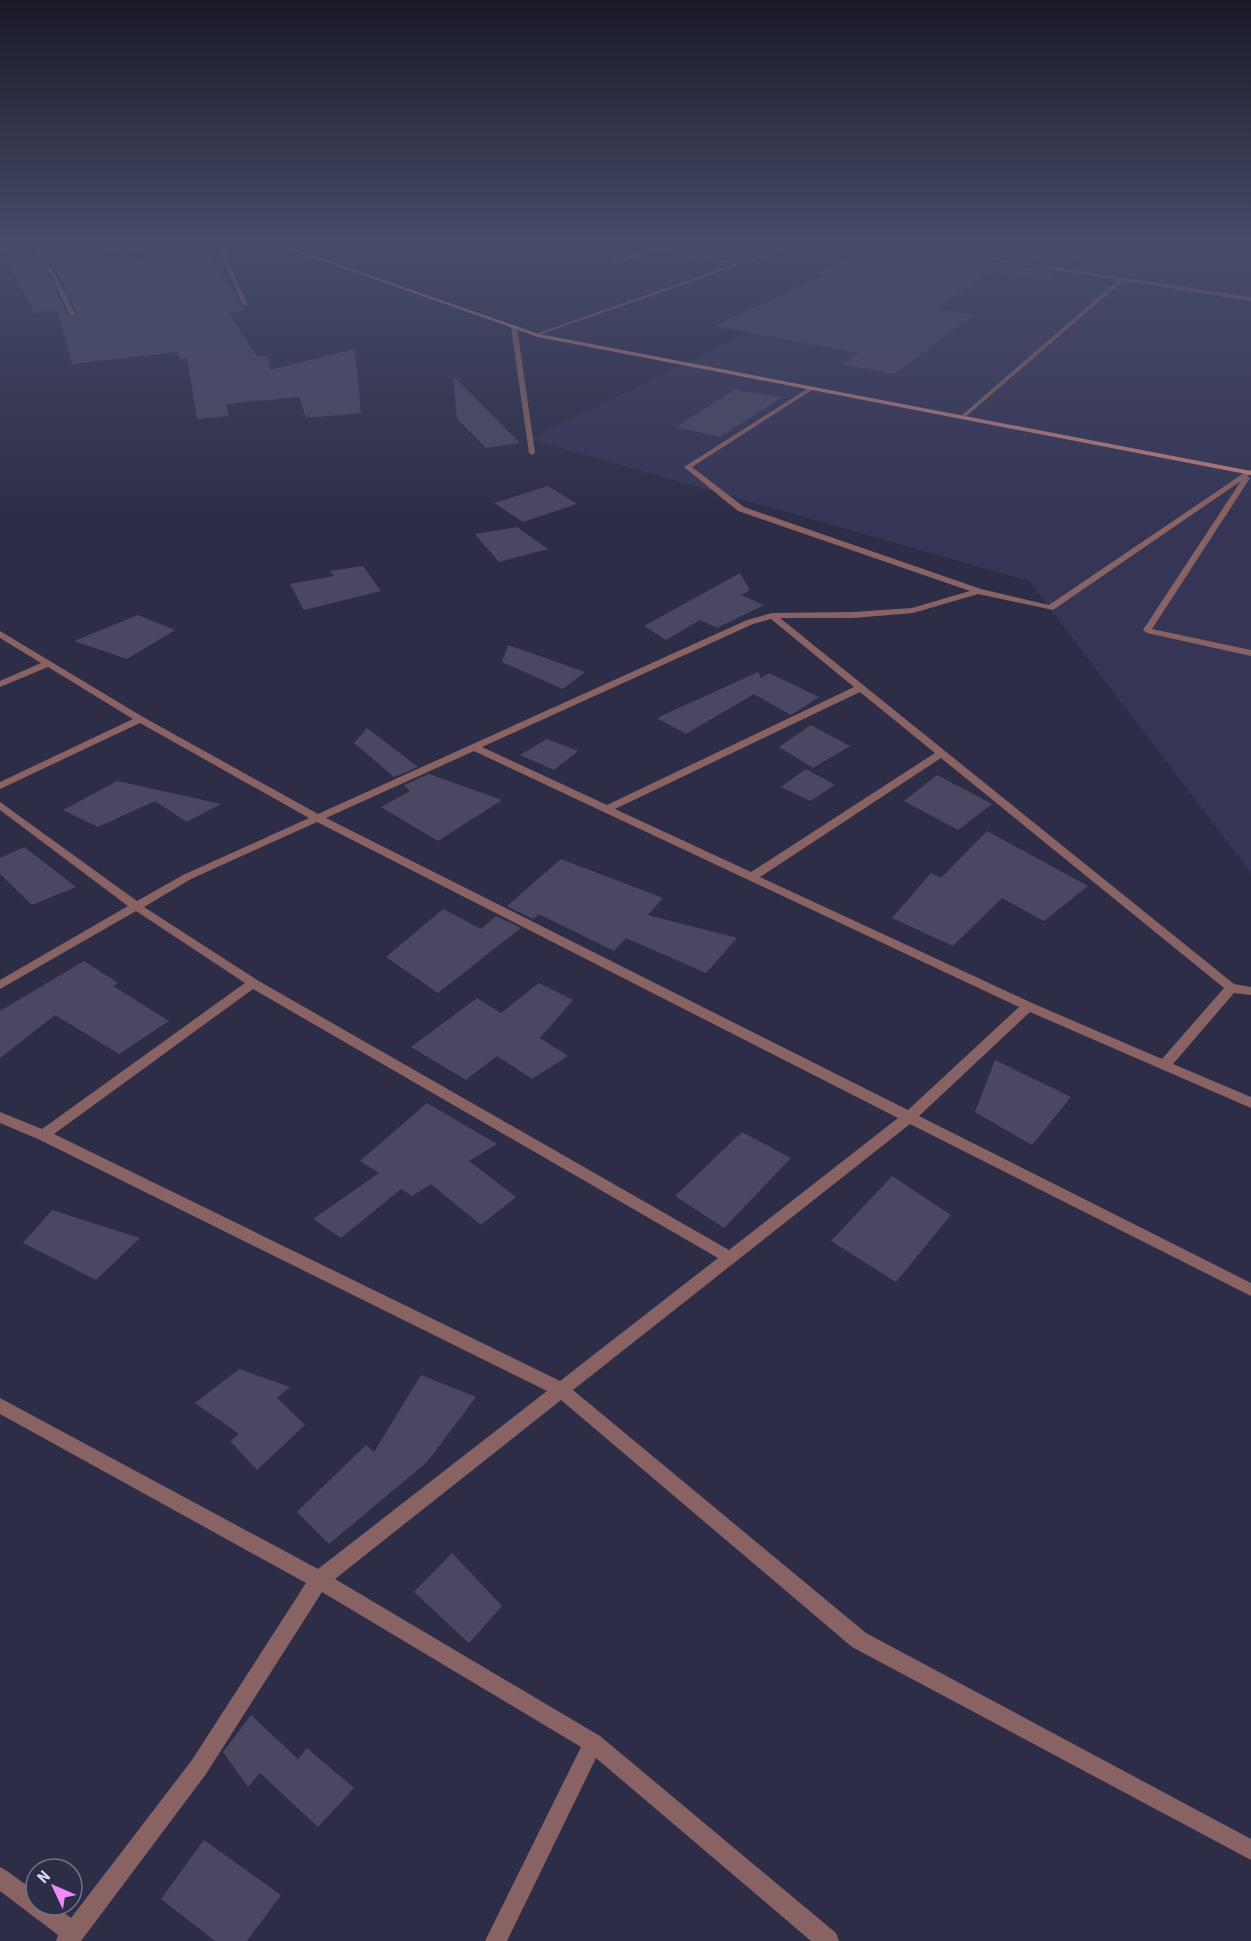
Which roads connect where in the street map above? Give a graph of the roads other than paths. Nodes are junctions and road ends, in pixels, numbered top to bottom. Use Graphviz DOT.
graph roads {
  1 [pos="515,336"];
  2 [pos="541,336"];
  3 [pos="1057,336"];
  4 [pos="812,388"];
  5 [pos="963,417"];
  6 [pos="532,453"];
  7 [pos="1250,472"];
  8 [pos="978,591"];
  9 [pos="772,616"];
  10 [pos="0,634"];
  11 [pos="1251,653"];
  12 [pos="49,663"];
  13 [pos="0,684"];
  14 [pos="860,688"];
  15 [pos="140,719"];
  16 [pos="476,748"];
  17 [pos="941,754"];
  18 [pos="0,786"];
  19 [pos="0,805"];
  20 [pos="607,809"];
  21 [pos="319,819"];
  22 [pos="752,877"];
  23 [pos="137,907"];
  24 [pos="253,983"];
  25 [pos="0,985"];
  26 [pos="1231,988"];
  27 [pos="1251,991"];
  28 [pos="1028,1006"];
  29 [pos="1164,1065"];
  30 [pos="1251,1103"];
  31 [pos="0,1117"];
  32 [pos="909,1117"];
  33 [pos="43,1135"];
  34 [pos="730,1258"];
  35 [pos="1251,1290"];
  36 [pos="561,1390"];
  37 [pos="0,1405"];
  38 [pos="319,1580"];
  39 [pos="593,1743"];
  40 [pos="1251,1850"];
  41 [pos="0,1878"];
  42 [pos="70,1937"];
  43 [pos="496,1941"];
  44 [pos="828,1941"];
  1 -- 6 [label="street"];
  2 -- 4 [label="main road"];
  3 -- 5 [label="street"];
  4 -- 5 [label="main road"];
  4 -- 8 [label="street"];
  5 -- 7 [label="main road"];
  7 -- 8 [label="street"];
  7 -- 11 [label="street"];
  8 -- 9 [label="street"];
  9 -- 14 [label="street"];
  9 -- 16 [label="street"];
  10 -- 12 [label="street"];
  12 -- 13 [label="street"];
  12 -- 15 [label="street"];
  14 -- 17 [label="street"];
  14 -- 20 [label="street"];
  15 -- 18 [label="street"];
  15 -- 21 [label="street"];
  16 -- 20 [label="street"];
  16 -- 21 [label="street"];
  17 -- 22 [label="street"];
  17 -- 26 [label="street"];
  19 -- 23 [label="street"];
  20 -- 22 [label="street"];
  21 -- 23 [label="street"];
  21 -- 32 [label="street"];
  22 -- 28 [label="street"];
  23 -- 24 [label="street"];
  23 -- 25 [label="street"];
  24 -- 33 [label="street"];
  24 -- 34 [label="street"];
  26 -- 27 [label="street"];
  26 -- 29 [label="street"];
  28 -- 29 [label="street"];
  28 -- 32 [label="street"];
  29 -- 30 [label="street"];
  31 -- 33 [label="street"];
  32 -- 34 [label="street"];
  32 -- 35 [label="street"];
  33 -- 36 [label="street"];
  34 -- 36 [label="street"];
  36 -- 38 [label="street"];
  36 -- 40 [label="street"];
  37 -- 38 [label="street"];
  38 -- 39 [label="street"];
  38 -- 42 [label="street"];
  39 -- 43 [label="street"];
  39 -- 44 [label="street"];
  41 -- 42 [label="street"];
}
